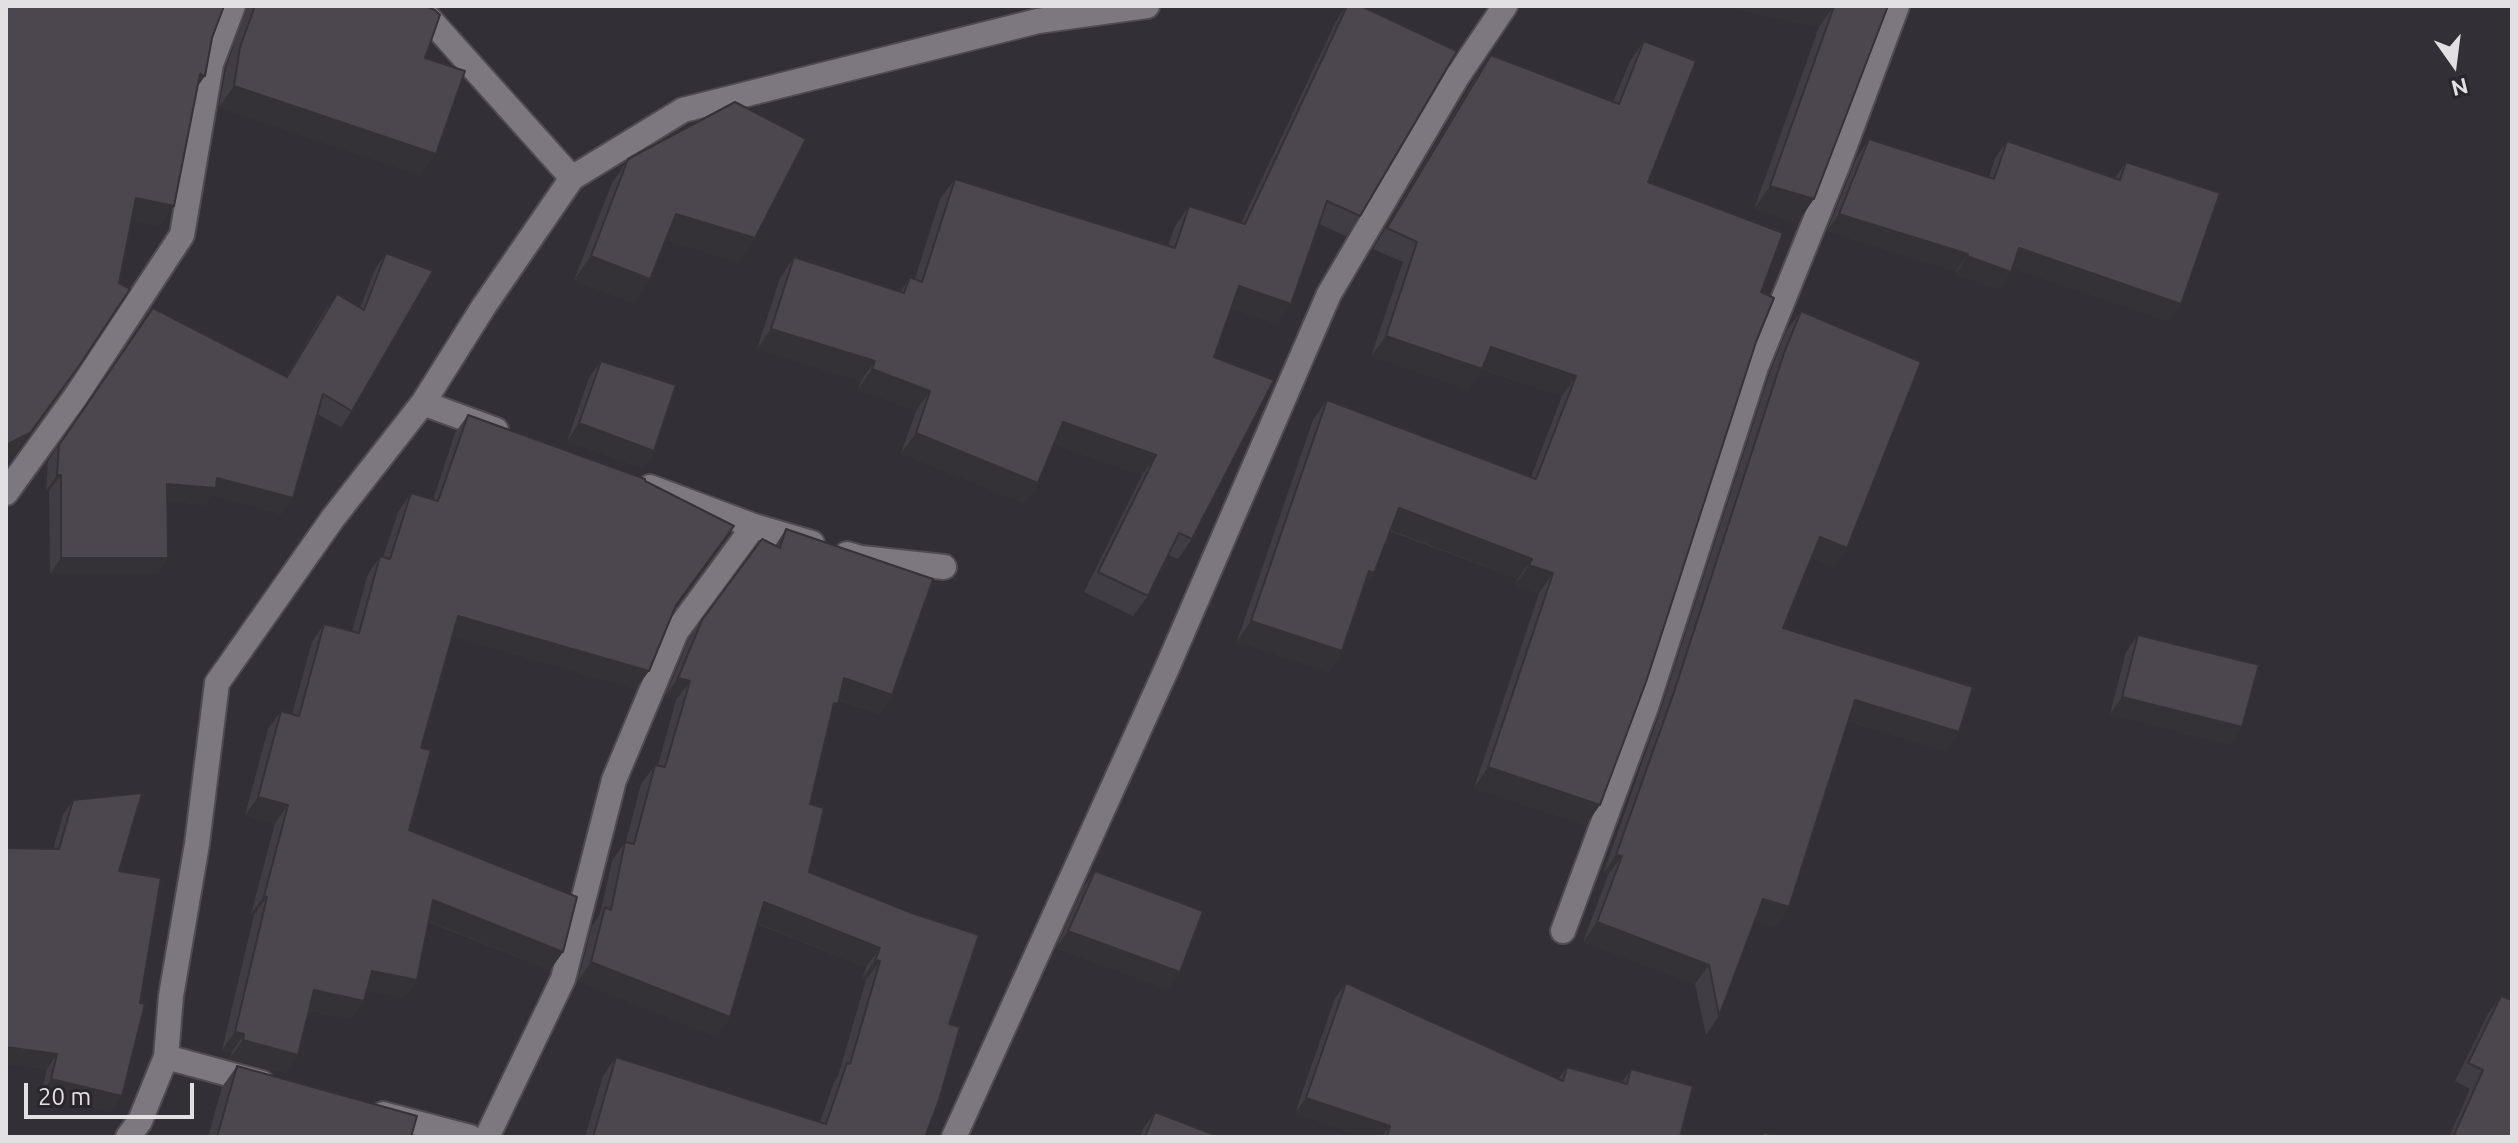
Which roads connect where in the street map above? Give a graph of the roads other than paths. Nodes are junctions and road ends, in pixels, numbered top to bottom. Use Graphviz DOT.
graph roads {
  1 [pos="233,6"];
  2 [pos="414,6"];
  3 [pos="1147,6"];
  4 [pos="1505,6"];
  5 [pos="1897,6"];
  6 [pos="572,178"];
  7 [pos="423,403"];
  8 [pos="524,441"];
  9 [pos="624,478"];
  10 [pos="6,493"];
  11 [pos="754,526"];
  12 [pos="944,567"];
  13 [pos="1563,931"];
  14 [pos="166,1057"];
  15 [pos="287,1089"];
  16 [pos="363,1109"];
  17 [pos="128,1137"];
  18 [pos="470,1137"];
  19 [pos="487,1137"];
  20 [pos="954,1137"];
  1 -- 10 [label="street"];
  2 -- 6 [label="street"];
  3 -- 6 [label="street"];
  4 -- 20 [label="street"];
  5 -- 13 [label="street"];
  6 -- 7 [label="street"];
  7 -- 8 [label="street"];
  7 -- 14 [label="street"];
  9 -- 11 [label="street"];
  11 -- 12 [label="street"];
  11 -- 19 [label="street"];
  14 -- 15 [label="street"];
  14 -- 17 [label="street"];
  16 -- 18 [label="street"];
}
